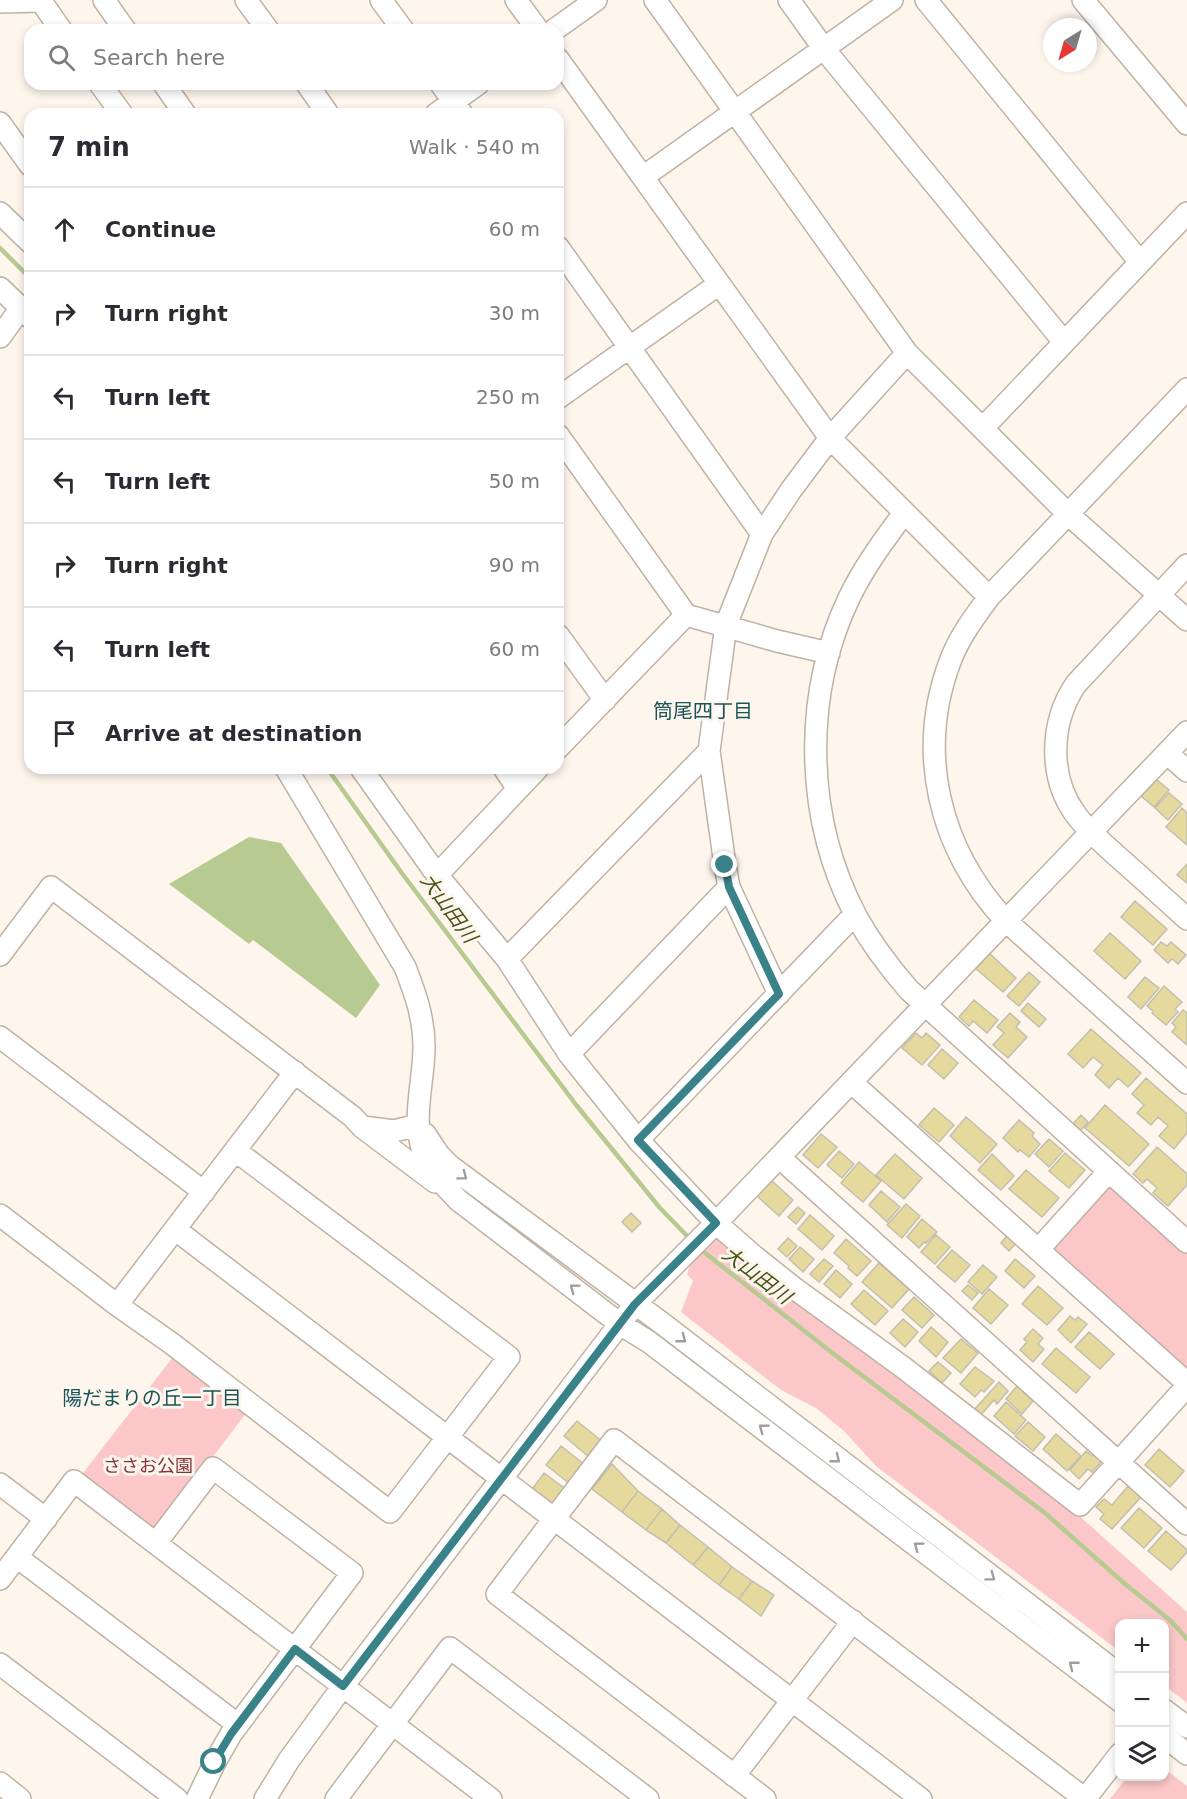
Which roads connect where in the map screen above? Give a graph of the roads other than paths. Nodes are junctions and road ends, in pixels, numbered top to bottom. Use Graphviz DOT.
graph roads {
  1 [pos="104,0"];
  2 [pos="246,0"];
  3 [pos="381,0"];
  4 [pos="516,0"];
  5 [pos="596,0"];
  6 [pos="655,0"];
  7 [pos="789,0"];
  8 [pos="892,0"];
  9 [pos="926,0"];
  10 [pos="1083,0"];
  11 [pos="0,2"];
  12 [pos="57,24"];
  13 [pos="121,24"];
  14 [pos="264,24"];
  15 [pos="399,24"];
  16 [pos="533,24"];
  17 [pos="562,24"];
  18 [pos="824,49"];
  19 [pos="564,66"];
  20 [pos="104,90"];
  21 [pos="168,90"];
  22 [pos="311,90"];
  23 [pos="445,90"];
  24 [pos="473,90"];
  25 [pos="118,108"];
  26 [pos="181,108"];
  27 [pos="324,108"];
  28 [pos="458,108"];
  29 [pos="735,112"];
  30 [pos="0,123"];
  31 [pos="1187,124"];
  32 [pos="24,157"];
  33 [pos="643,177"];
  34 [pos="0,213"];
  35 [pos="1187,213"];
  36 [pos="24,236"];
  37 [pos="564,255"];
  38 [pos="1140,262"];
  39 [pos="719,284"];
  40 [pos="0,288"];
  41 [pos="24,312"];
  42 [pos="24,314"];
  43 [pos="0,337"];
  44 [pos="1064,342"];
  45 [pos="631,347"];
  46 [pos="907,353"];
  47 [pos="1187,389"];
  48 [pos="564,394"];
  49 [pos="983,428"];
  50 [pos="830,438"];
  51 [pos="564,443"];
  52 [pos="904,513"];
  53 [pos="1068,514"];
  54 [pos="762,534"];
  55 [pos="1187,565"];
  56 [pos="1159,594"];
  57 [pos="989,597"];
  58 [pos="686,615"];
  59 [pos="1187,620"];
  60 [pos="726,625"];
  61 [pos="564,643"];
  62 [pos="829,653"];
  63 [pos="605,700"];
  64 [pos="1187,732"];
  65 [pos="564,742"];
  66 [pos="709,751"];
  67 [pos="1167,753"];
  68 [pos="1187,771"];
  69 [pos="290,774"];
  70 [pos="365,774"];
  71 [pos="508,774"];
  72 [pos="532,774"];
  73 [pos="518,789"];
  74 [pos="1090,832"];
  75 [pos="437,875"];
  76 [pos="729,887"];
  77 [pos="855,914"];
  78 [pos="1187,919"];
  79 [pos="1006,921"];
  80 [pos="0,955"];
  81 [pos="507,959"];
  82 [pos="779,994"];
  83 [pos="924,1006"];
  84 [pos="0,1037"];
  85 [pos="569,1054"];
  86 [pos="296,1072"];
  87 [pos="851,1082"];
  88 [pos="1187,1083"];
  89 [pos="418,1119"];
  90 [pos="362,1127"];
  91 [pos="638,1140"];
  92 [pos="236,1151"];
  93 [pos="779,1157"];
  94 [pos="1109,1171"];
  95 [pos="204,1192"];
  96 [pos="458,1200"];
  97 [pos="0,1215"];
  98 [pos="716,1223"];
  99 [pos="176,1230"];
  100 [pos="1187,1242"];
  101 [pos="1038,1250"];
  102 [pos="635,1304"];
  103 [pos="117,1305"];
  104 [pos="620,1324"];
  105 [pos="1187,1384"];
  106 [pos="448,1436"];
  107 [pos="1117,1462"];
  108 [pos="502,1478"];
  109 [pos="0,1484"];
  110 [pos="46,1519"];
  111 [pos="554,1519"];
  112 [pos="1187,1524"];
  113 [pos="156,1543"];
  114 [pos="17,1557"];
  115 [pos="0,1579"];
  116 [pos="853,1621"];
  117 [pos="295,1649"];
  118 [pos="0,1664"];
  119 [pos="1115,1673"];
  120 [pos="343,1686"];
  121 [pos="1115,1698"];
  122 [pos="792,1701"];
  123 [pos="1169,1714"];
  124 [pos="237,1724"];
  125 [pos="393,1724"];
  126 [pos="1187,1727"];
  127 [pos="1169,1740"];
  128 [pos="1187,1754"];
  129 [pos="1115,1759"];
  130 [pos="734,1776"];
  131 [pos="0,1784"];
  132 [pos="20,1799"];
  133 [pos="177,1799"];
  134 [pos="197,1799"];
  135 [pos="265,1799"];
  136 [pos="336,1799"];
  137 [pos="492,1799"];
  138 [pos="648,1799"];
  139 [pos="765,1799"];
  140 [pos="921,1799"];
  1 -- 13 [label="street"];
  2 -- 14 [label="street"];
  3 -- 15 [label="street"];
  4 -- 16 [label="street"];
  5 -- 17 [label="street"];
  6 -- 29 [label="street"];
  7 -- 18 [label="street"];
  8 -- 18 [label="street"];
  9 -- 38 [label="street"];
  10 -- 31 [label="street"];
  11 -- 12 [label="street"];
  18 -- 29 [label="street"];
  18 -- 44 [label="street"];
  19 -- 33 [label="street"];
  20 -- 25 [label="street"];
  21 -- 26 [label="street"];
  22 -- 27 [label="street"];
  23 -- 28 [label="street"];
  24 -- 28 [label="street"];
  29 -- 33 [label="street"];
  29 -- 46 [label="street"];
  30 -- 32 [label="street"];
  33 -- 39 [label="street"];
  34 -- 36 [label="street"];
  35 -- 38 [label="street"];
  37 -- 45 [label="street"];
  38 -- 44 [label="street"];
  39 -- 45 [label="street"];
  39 -- 50 [label="street"];
  40 -- 41 [label="street"];
  42 -- 43 [label="street"];
  44 -- 49 [label="street"];
  45 -- 48 [label="street"];
  45 -- 54 [label="street"];
  46 -- 49 [label="street"];
  46 -- 50 [label="street"];
  47 -- 53 [label="street"];
  49 -- 53 [label="street"];
  50 -- 52 [label="street"];
  50 -- 54 [label="street"];
  51 -- 58 [label="street"];
  52 -- 57 [label="street"];
  52 -- 62 [label="street"];
  53 -- 56 [label="street"];
  53 -- 57 [label="street"];
  54 -- 60 [label="street"];
  55 -- 56 [label="street"];
  56 -- 59 [label="street"];
  56 -- 74 [label="street"];
  57 -- 79 [label="street"];
  58 -- 60 [label="street"];
  58 -- 63 [label="street"];
  60 -- 62 [label="street"];
  60 -- 66 [label="street"];
  61 -- 63 [label="street"];
  62 -- 77 [label="street"];
  63 -- 65 [label="street"];
  64 -- 67 [label="street"];
  66 -- 76 [label="street"];
  66 -- 81 [label="street"];
  67 -- 68 [label="street"];
  67 -- 74 [label="street"];
  69 -- 89 [label="street"];
  70 -- 75 [label="street"];
  71 -- 73 [label="street"];
  72 -- 73 [label="street"];
  73 -- 75 [label="street"];
  74 -- 78 [label="street"];
  74 -- 79 [label="street"];
  75 -- 81 [label="street"];
  76 -- 82 [label="street"];
  76 -- 85 [label="street"];
  77 -- 82 [label="street"];
  77 -- 83 [label="street"];
  79 -- 83 [label="street"];
  79 -- 88 [label="street"];
  80 -- 86 [label="street"];
  81 -- 85 [label="street"];
  82 -- 91 [label="street"];
  83 -- 87 [label="street"];
  83 -- 94 [label="street"];
  84 -- 95 [label="street"];
  85 -- 91 [label="street"];
  86 -- 90 [label="street"];
  86 -- 92 [label="street"];
  87 -- 93 [label="street"];
  87 -- 101 [label="street"];
  89 -- 90 [label="street"];
  89 -- 96 [label="street"];
  89 -- 102 [label="street, one-way"];
  90 -- 96 [label="street"];
  91 -- 98 [label="street"];
  92 -- 95 [label="street"];
  92 -- 106 [label="street"];
  93 -- 98 [label="street"];
  93 -- 107 [label="street"];
  94 -- 100 [label="street"];
  94 -- 101 [label="street"];
  95 -- 99 [label="street"];
  104 -- 96 [label="street, one-way"];
  97 -- 103 [label="street"];
  98 -- 102 [label="street"];
  98 -- 107 [label="street"];
  99 -- 103 [label="street"];
  99 -- 106 [label="street"];
  101 -- 105 [label="street"];
  102 -- 104 [label="street"];
  102 -- 119 [label="street, one-way"];
  103 -- 106 [label="street"];
  104 -- 108 [label="street"];
  121 -- 104 [label="street, one-way"];
  105 -- 107 [label="street"];
  106 -- 108 [label="street"];
  107 -- 112 [label="street"];
  108 -- 111 [label="street"];
  108 -- 120 [label="street"];
  109 -- 110 [label="street"];
  110 -- 113 [label="street"];
  110 -- 114 [label="street"];
  111 -- 116 [label="street"];
  111 -- 122 [label="street"];
  111 -- 130 [label="street"];
  113 -- 117 [label="street"];
  113 -- 117 [label="street"];
  114 -- 115 [label="street"];
  114 -- 124 [label="street"];
  116 -- 122 [label="street"];
  116 -- 129 [label="street"];
  117 -- 120 [label="street"];
  117 -- 124 [label="street"];
  118 -- 133 [label="street"];
  120 -- 125 [label="street"];
  120 -- 135 [label="street"];
  122 -- 130 [label="street"];
  122 -- 140 [label="street"];
  123 -- 126 [label="street"];
  124 -- 134 [label="street"];
  125 -- 136 [label="street"];
  125 -- 137 [label="street"];
  125 -- 138 [label="street"];
  127 -- 128 [label="street"];
  130 -- 139 [label="street"];
  131 -- 132 [label="street"];
}
